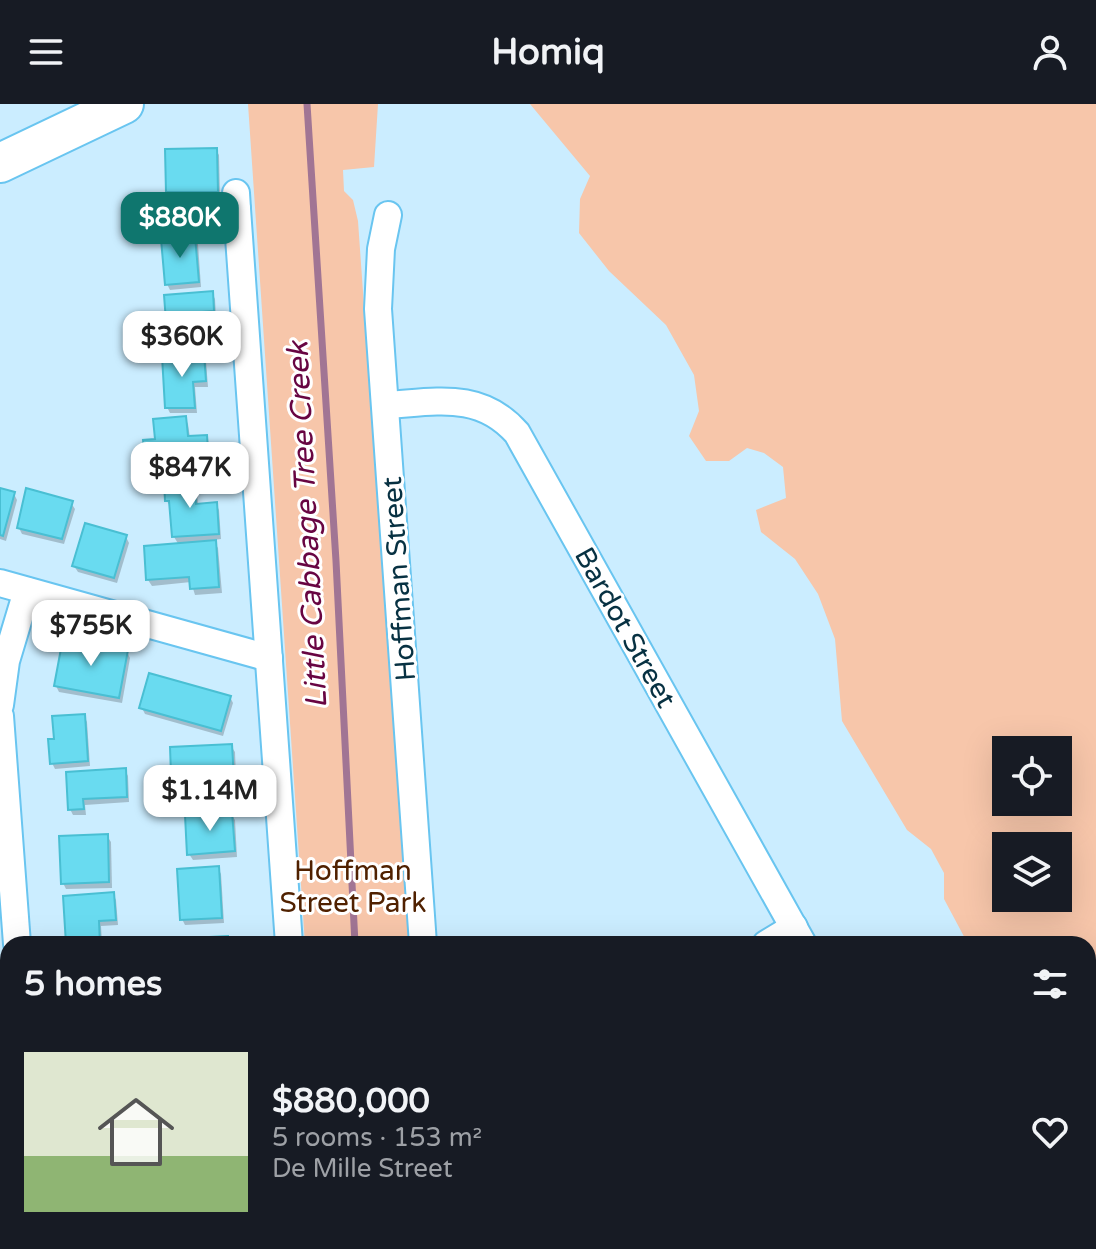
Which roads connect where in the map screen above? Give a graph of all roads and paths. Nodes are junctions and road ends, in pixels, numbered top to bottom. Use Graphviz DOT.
graph roads {
  1 [pos="86,104"];
  2 [pos="124,104"];
  3 [pos="0,142"];
  4 [pos="0,163"];
  5 [pos="198,208"];
  6 [pos="388,215"];
  7 [pos="386,405"];
  8 [pos="0,583"];
  9 [pos="27,591"];
  10 [pos="269,658"];
  11 [pos="0,705"];
  12 [pos="0,716"];
  13 [pos="11,936"];
  14 [pos="288,936"];
  15 [pos="422,936"];
  16 [pos="798,936"];
  1 -- 3 [label="main road"];
  2 -- 4 [label="main road"];
  5 -- 10 [label="street"];
  6 -- 7 [label="street, Hoffman Street"];
  7 -- 15 [label="street, Hoffman Street"];
  7 -- 16 [label="street, Bardot Street"];
  8 -- 9 [label="street"];
  9 -- 10 [label="street"];
  9 -- 11 [label="street"];
  10 -- 14 [label="street"];
  12 -- 13 [label="street"];
}
